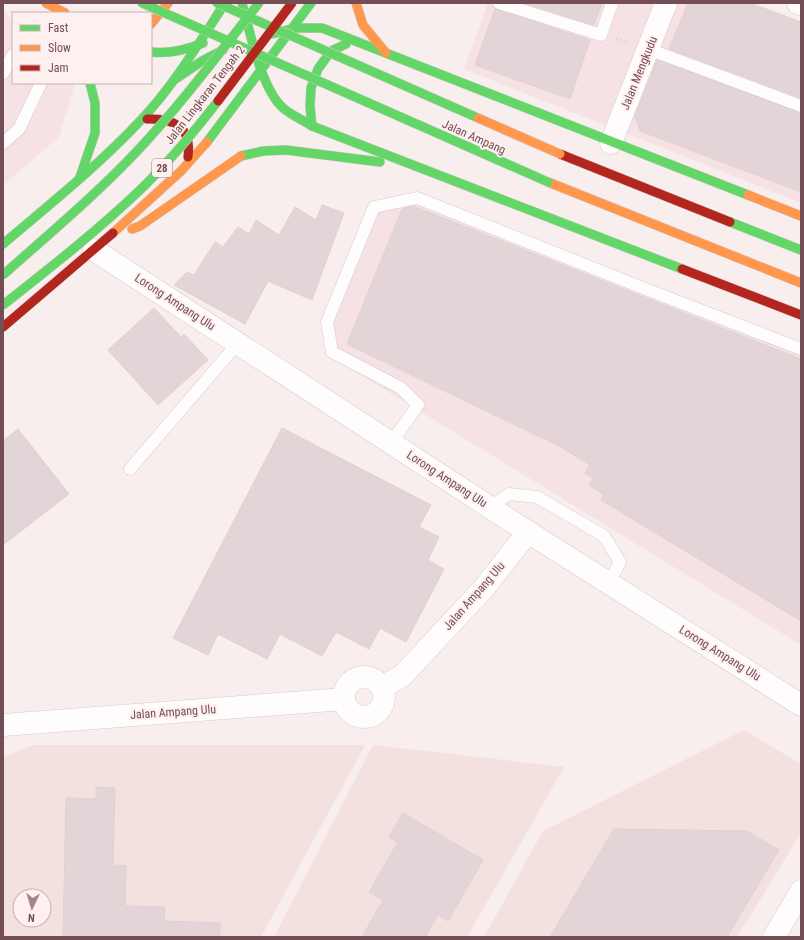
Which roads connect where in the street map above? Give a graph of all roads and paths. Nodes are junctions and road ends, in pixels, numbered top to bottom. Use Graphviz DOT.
graph roads {
  1 [pos="36,3"];
  2 [pos="46,3"];
  3 [pos="142,3"];
  4 [pos="168,3"];
  5 [pos="242,3"];
  6 [pos="259,3"];
  7 [pos="292,3"];
  8 [pos="356,3"];
  9 [pos="499,3"];
  10 [pos="612,3"];
  11 [pos="666,3"];
  12 [pos="798,3"];
  13 [pos="220,4"];
  14 [pos="310,4"];
  15 [pos="801,4"];
  16 [pos="46,12"];
  17 [pos="63,12"];
  18 [pos="152,23"];
  19 [pos="249,25"];
  20 [pos="229,26"];
  21 [pos="293,27"];
  22 [pos="601,35"];
  23 [pos="253,39"];
  24 [pos="352,40"];
  25 [pos="236,44"];
  26 [pos="197,46"];
  27 [pos="648,49"];
  28 [pos="152,52"];
  29 [pos="386,54"];
  30 [pos="12,58"];
  31 [pos="261,69"];
  32 [pos="3,73"];
  33 [pos="174,80"];
  34 [pos="40,84"];
  35 [pos="90,84"];
  36 [pos="801,106"];
  37 [pos="232,108"];
  38 [pos="142,119"];
  39 [pos="312,126"];
  40 [pos="611,142"];
  41 [pos="3,143"];
  42 [pos="413,166"];
  43 [pos="181,171"];
  44 [pos="80,180"];
  45 [pos="801,216"];
  46 [pos="3,244"];
  47 [pos="99,246"];
  48 [pos="801,250"];
  49 [pos="3,275"];
  50 [pos="801,283"];
  51 [pos="3,305"];
  52 [pos="801,315"];
  53 [pos="3,327"];
  54 [pos="238,343"];
  55 [pos="801,349"];
  56 [pos="391,443"];
  57 [pos="130,469"];
  58 [pos="490,507"];
  59 [pos="528,532"];
  60 [pos="609,583"];
  61 [pos="382,687"];
  62 [pos="344,699"];
  63 [pos="801,705"];
  64 [pos="3,725"];
  65 [pos="801,891"];
  66 [pos="774,937"];
  1 -- 16 [label="main road"];
  2 -- 17 [label="main road"];
  3 -- 50 [label="main road, Jalan Ampang, bridge"];
  4 -- 18 [label="main road"];
  5 -- 19 [label="main road"];
  6 -- 49 [label="main road, Jalan Lingkaran Tengah 2 / 28, bridge"];
  7 -- 51 [label="main road, Jalan Lingkaran Tengah 2 / 28, bridge"];
  8 -- 29 [label="main road"];
  9 -- 22 [label="lane"];
  10 -- 22 [label="lane"];
  11 -- 27 [label="street, Jalan Mengkudu"];
  12 -- 15 [label="street"];
  13 -- 20 [label="main road"];
  13 -- 26 [label="main road"];
  13 -- 48 [label="main road, Jalan Ampang, bridge"];
  14 -- 19 [label="main road"];
  14 -- 21 [label="main road"];
  19 -- 20 [label="main road"];
  19 -- 23 [label="main road"];
  20 -- 25 [label="main road"];
  20 -- 26 [label="main road"];
  21 -- 23 [label="main road"];
  21 -- 24 [label="main road"];
  21 -- 31 [label="main road"];
  22 -- 27 [label="path"];
  23 -- 25 [label="main road"];
  23 -- 31 [label="main road"];
  24 -- 29 [label="main road"];
  24 -- 39 [label="main road"];
  25 -- 33 [label="main road"];
  25 -- 37 [label="main road"];
  26 -- 28 [label="main road"];
  26 -- 33 [label="main road"];
  27 -- 36 [label="lane"];
  27 -- 40 [label="street, Jalan Mengkudu"];
  29 -- 40 [label="main road"];
  30 -- 32 [label="lane"];
  31 -- 37 [label="main road"];
  31 -- 39 [label="main road"];
  33 -- 38 [label="main road"];
  34 -- 41 [label="lane"];
  35 -- 44 [label="main road"];
  37 -- 43 [label="main road"];
  38 -- 43 [label="main road"];
  38 -- 44 [label="main road"];
  39 -- 42 [label="main road"];
  40 -- 45 [label="main road"];
  42 -- 47 [label="main road"];
  42 -- 52 [label="main road"];
  43 -- 47 [label="main road"];
  44 -- 46 [label="main road"];
  47 -- 53 [label="main road"];
  47 -- 54 [label="street, Lorong Ampang Ulu"];
  54 -- 56 [label="street, Lorong Ampang Ulu"];
  54 -- 57 [label="lane"];
  55 -- 56 [label="lane"];
  56 -- 58 [label="street, Lorong Ampang Ulu"];
  58 -- 59 [label="street, Lorong Ampang Ulu"];
  58 -- 60 [label="lane"];
  59 -- 60 [label="street, Lorong Ampang Ulu"];
  59 -- 61 [label="street, Jalan Ampang Ulu"];
  60 -- 63 [label="street, Lorong Ampang Ulu"];
  61 -- 62 [label="street"];
  61 -- 62 [label="street"];
  62 -- 64 [label="street, Jalan Ampang Ulu"];
  65 -- 66 [label="street"];
}
